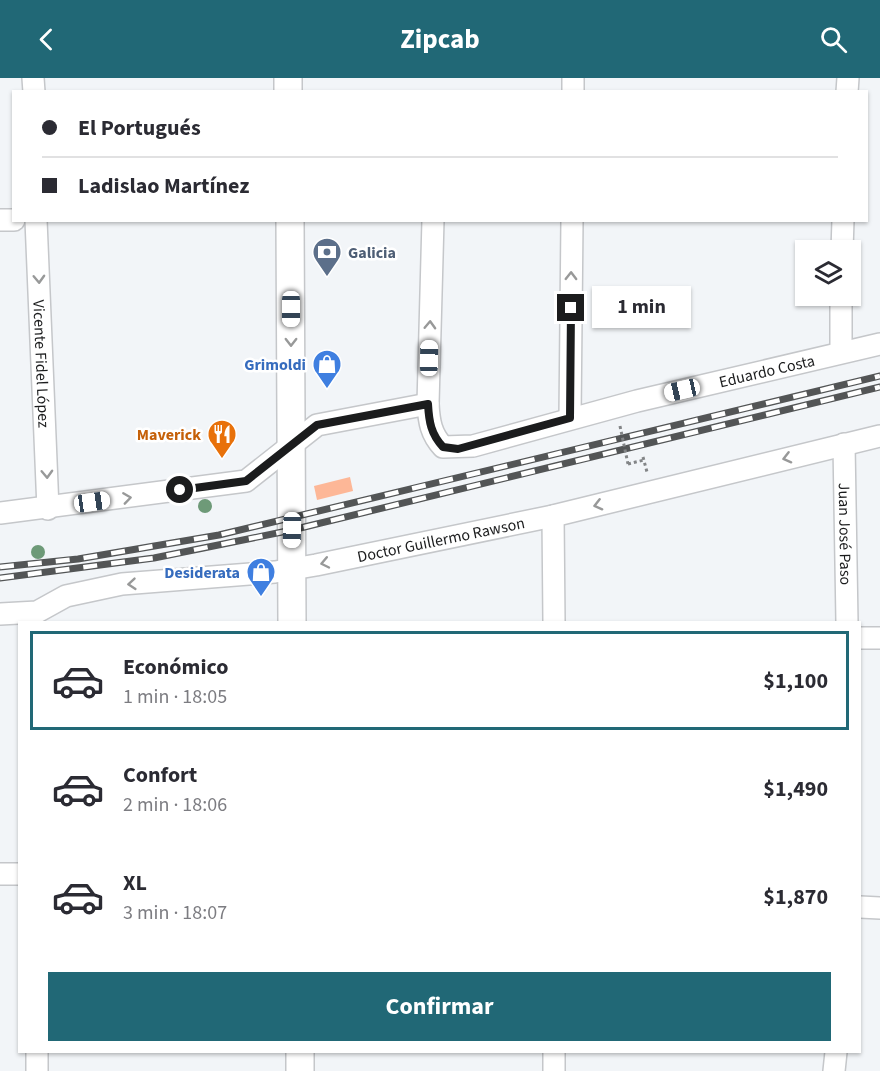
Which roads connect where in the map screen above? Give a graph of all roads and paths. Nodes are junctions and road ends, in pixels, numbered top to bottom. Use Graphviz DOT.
graph roads {
  1 [pos="36,222"];
  2 [pos="291,222"];
  3 [pos="433,222"];
  4 [pos="572,222"];
  5 [pos="843,222"];
  6 [pos="842,240"];
  7 [pos="842,306"];
  8 [pos="880,344"];
  9 [pos="841,352"];
  10 [pos="428,404"];
  11 [pos="570,418"];
  12 [pos="620,426"];
  13 [pos="880,436"];
  14 [pos="844,444"];
  15 [pos="292,445"];
  16 [pos="643,457"];
  17 [pos="48,508"];
  18 [pos="0,513"];
  19 [pos="553,516"];
  20 [pos="291,570"];
  21 [pos="0,614"];
  22 [pos="37,617"];
  23 [pos="292,621"];
  24 [pos="554,621"];
  25 [pos="847,621"];
  26 [pos="861,638"];
  27 [pos="880,638"];
  28 [pos="0,874"];
  29 [pos="18,874"];
  30 [pos="861,907"];
  31 [pos="880,908"];
  32 [pos="37,1053"];
  33 [pos="300,1053"];
  34 [pos="554,1053"];
  35 [pos="836,1053"];
  36 [pos="37,1071"];
  37 [pos="300,1071"];
  38 [pos="554,1071"];
  39 [pos="834,1071"];
  1 -- 17 [label="street, Vicente Fidel López, one-way"];
  2 -- 15 [label="street, one-way"];
  10 -- 3 [label="street, one-way"];
  11 -- 4 [label="street, one-way"];
  5 -- 6 [label="street"];
  7 -- 9 [label="street"];
  8 -- 9 [label="street, Eduardo Costa"];
  9 -- 11 [label="street, Eduardo Costa"];
  10 -- 11 [label="street, Eduardo Costa"];
  10 -- 15 [label="street"];
  12 -- 16 [label="path, bridge"];
  13 -- 14 [label="street, Doctor Guillermo Rawson"];
  14 -- 19 [label="street, Doctor Guillermo Rawson, one-way"];
  14 -- 25 [label="street, Juan José Paso"];
  17 -- 15 [label="street, one-way"];
  15 -- 20 [label="street"];
  17 -- 18 [label="street"];
  19 -- 20 [label="street, Doctor Guillermo Rawson, one-way"];
  19 -- 24 [label="street"];
  20 -- 22 [label="street, Doctor Guillermo Rawson, one-way"];
  20 -- 23 [label="street"];
  21 -- 22 [label="street, Doctor Guillermo Rawson"];
  26 -- 27 [label="street"];
  28 -- 29 [label="street"];
  30 -- 31 [label="street"];
  32 -- 36 [label="street"];
  33 -- 37 [label="street"];
  34 -- 38 [label="street"];
  35 -- 39 [label="street"];
}
